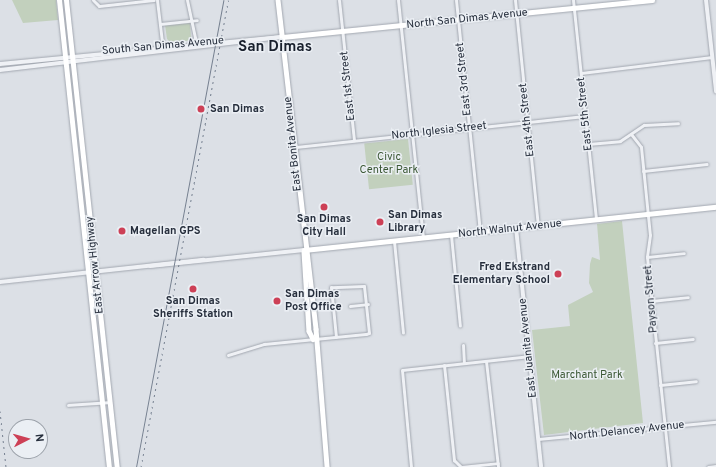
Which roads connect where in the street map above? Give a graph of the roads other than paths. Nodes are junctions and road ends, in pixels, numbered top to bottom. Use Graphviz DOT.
graph roads {
  1 [pos="59,0"];
  2 [pos="66,0"];
  3 [pos="93,0"];
  4 [pos="154,0"];
  5 [pos="157,0"];
  6 [pos="187,0"];
  7 [pos="278,0"];
  8 [pos="339,0"];
  9 [pos="398,0"];
  10 [pos="456,0"];
  11 [pos="515,0"];
  12 [pos="573,0"];
  13 [pos="642,0"];
  14 [pos="652,0"];
  15 [pos="706,0"];
  16 [pos="574,8"];
  17 [pos="516,14"];
  18 [pos="197,20"];
  19 [pos="458,20"];
  20 [pos="189,21"];
  21 [pos="160,24"];
  22 [pos="401,26"];
  23 [pos="342,32"];
  24 [pos="282,37"];
  25 [pos="191,44"];
  26 [pos="163,49"];
  27 [pos="73,55"];
  28 [pos="65,56"];
  29 [pos="712,57"];
  30 [pos="73,63"];
  31 [pos="0,64"];
  32 [pos="66,64"];
  33 [pos="715,68"];
  34 [pos="0,70"];
  35 [pos="581,73"];
  36 [pos="716,91"];
  37 [pos="585,116"];
  38 [pos="527,122"];
  39 [pos="678,123"];
  40 [pos="469,128"];
  41 [pos="412,134"];
  42 [pos="631,134"];
  43 [pos="354,140"];
  44 [pos="588,144"];
  45 [pos="293,147"];
  46 [pos="707,164"];
  47 [pos="643,171"];
  48 [pos="716,207"];
  49 [pos="648,215"];
  50 [pos="596,220"];
  51 [pos="538,226"];
  52 [pos="516,228"];
  53 [pos="480,232"];
  54 [pos="451,235"];
  55 [pos="423,238"];
  56 [pos="394,241"];
  57 [pos="304,250"];
  58 [pos="684,253"];
  59 [pos="647,257"];
  60 [pos="97,272"];
  61 [pos="88,274"];
  62 [pos="0,282"];
  63 [pos="688,297"];
  64 [pos="651,301"];
  65 [pos="368,304"];
  66 [pos="350,306"];
  67 [pos="460,326"];
  68 [pos="403,333"];
  69 [pos="336,337"];
  70 [pos="314,339"];
  71 [pos="693,339"];
  72 [pos="655,343"];
  73 [pos="463,345"];
  74 [pos="228,356"];
  75 [pos="530,356"];
  76 [pos="486,361"];
  77 [pos="464,363"];
  78 [pos="444,365"];
  79 [pos="696,382"];
  80 [pos="660,385"];
  81 [pos="110,402"];
  82 [pos="102,403"];
  83 [pos="68,405"];
  84 [pos="716,422"];
  85 [pos="664,428"];
  86 [pos="538,439"];
  87 [pos="498,463"];
  88 [pos="716,466"];
  89 [pos="108,467"];
  90 [pos="117,467"];
  91 [pos="327,467"];
  92 [pos="411,467"];
  93 [pos="461,467"];
  94 [pos="498,467"];
  95 [pos="541,467"];
  96 [pos="669,467"];
  97 [pos="708,467"];
  1 -- 28 [label="main road, East Arrow Highway"];
  2 -- 27 [label="main road, East Arrow Highway"];
  3 -- 4 [label="street"];
  5 -- 21 [label="street"];
  6 -- 20 [label="street"];
  7 -- 24 [label="main road, East Bonita Avenue"];
  8 -- 23 [label="street, East 1st Street"];
  9 -- 22 [label="street"];
  10 -- 19 [label="street, East 3rd Street"];
  11 -- 17 [label="street, East 4th Street"];
  12 -- 16 [label="street, East 5th Street"];
  13 -- 14 [label="main road, North San Dimas Avenue"];
  13 -- 16 [label="main road, North San Dimas Avenue"];
  15 -- 29 [label="street"];
  16 -- 17 [label="main road, North San Dimas Avenue"];
  16 -- 35 [label="street, East 5th Street"];
  17 -- 19 [label="main road, North San Dimas Avenue"];
  17 -- 38 [label="street, East 4th Street"];
  18 -- 20 [label="street"];
  19 -- 22 [label="main road, North San Dimas Avenue"];
  19 -- 40 [label="street, East 3rd Street"];
  20 -- 21 [label="street"];
  20 -- 25 [label="street"];
  21 -- 26 [label="street"];
  22 -- 23 [label="main road, North San Dimas Avenue"];
  22 -- 41 [label="street"];
  23 -- 24 [label="main road, North San Dimas Avenue"];
  23 -- 43 [label="street, East 1st Street"];
  24 -- 25 [label="street, South San Dimas Avenue"];
  24 -- 26 [label="street, South San Dimas Avenue"];
  24 -- 45 [label="main road, East Bonita Avenue"];
  25 -- 26 [label="street, South San Dimas Avenue"];
  26 -- 27 [label="street, South San Dimas Avenue"];
  26 -- 30 [label="street, South San Dimas Avenue"];
  27 -- 28 [label="street, South San Dimas Avenue"];
  27 -- 30 [label="main road, East Arrow Highway"];
  28 -- 31 [label="street, South San Dimas Avenue"];
  28 -- 32 [label="main road, East Arrow Highway"];
  29 -- 33 [label="street"];
  29 -- 35 [label="street"];
  30 -- 32 [label="street, South San Dimas Avenue"];
  30 -- 60 [label="main road, East Arrow Highway"];
  32 -- 34 [label="street, South San Dimas Avenue"];
  32 -- 61 [label="main road, East Arrow Highway"];
  33 -- 36 [label="street"];
  35 -- 37 [label="street, East 5th Street"];
  37 -- 38 [label="street, North Iglesia Street"];
  37 -- 44 [label="street, East 5th Street"];
  38 -- 40 [label="street, North Iglesia Street"];
  38 -- 51 [label="street, East 4th Street"];
  39 -- 42 [label="street"];
  40 -- 41 [label="street, North Iglesia Street"];
  40 -- 53 [label="street, East 3rd Street"];
  41 -- 43 [label="street, North Iglesia Street"];
  41 -- 55 [label="street"];
  42 -- 44 [label="street"];
  42 -- 47 [label="street, Payson Street"];
  43 -- 45 [label="street, North Iglesia Street"];
  44 -- 50 [label="street, East 5th Street"];
  45 -- 57 [label="main road, East Bonita Avenue"];
  46 -- 47 [label="street"];
  47 -- 49 [label="street, Payson Street"];
  48 -- 49 [label="main road, North Walnut Avenue"];
  49 -- 50 [label="main road, North Walnut Avenue"];
  49 -- 59 [label="street, Payson Street"];
  50 -- 51 [label="main road, North Walnut Avenue"];
  51 -- 52 [label="main road, North Walnut Avenue"];
  52 -- 53 [label="main road, North Walnut Avenue"];
  52 -- 75 [label="street, East Juanita Avenue"];
  53 -- 54 [label="main road, North Walnut Avenue"];
  54 -- 55 [label="main road, North Walnut Avenue"];
  54 -- 67 [label="street"];
  55 -- 56 [label="main road, North Walnut Avenue"];
  56 -- 57 [label="main road, North Walnut Avenue"];
  56 -- 68 [label="street"];
  57 -- 60 [label="street"];
  57 -- 70 [label="main road, East Bonita Avenue"];
  58 -- 59 [label="street"];
  59 -- 64 [label="street, Payson Street"];
  60 -- 61 [label="street"];
  60 -- 81 [label="main road, East Arrow Highway"];
  61 -- 62 [label="street"];
  61 -- 82 [label="main road, East Arrow Highway"];
  63 -- 64 [label="street"];
  64 -- 72 [label="street, Payson Street"];
  65 -- 66 [label="street"];
  65 -- 69 [label="street"];
  65 -- 69 [label="street"];
  69 -- 70 [label="street"];
  70 -- 74 [label="street"];
  70 -- 91 [label="main road, East Bonita Avenue"];
  71 -- 72 [label="street"];
  72 -- 80 [label="street, Payson Street"];
  73 -- 77 [label="street"];
  75 -- 76 [label="street"];
  75 -- 86 [label="street, East Juanita Avenue"];
  76 -- 77 [label="street"];
  76 -- 87 [label="street"];
  77 -- 78 [label="street"];
  78 -- 92 [label="street"];
  78 -- 93 [label="street"];
  79 -- 80 [label="street"];
  80 -- 85 [label="street, Payson Street"];
  81 -- 82 [label="street"];
  81 -- 90 [label="main road, East Arrow Highway"];
  82 -- 83 [label="street"];
  82 -- 89 [label="main road, East Arrow Highway"];
  84 -- 85 [label="street, North Delancey Avenue"];
  85 -- 86 [label="street, North Delancey Avenue"];
  85 -- 96 [label="street, Payson Street"];
  86 -- 95 [label="street, East Juanita Avenue"];
  87 -- 93 [label="street"];
  87 -- 94 [label="street"];
  88 -- 97 [label="street"];
}
